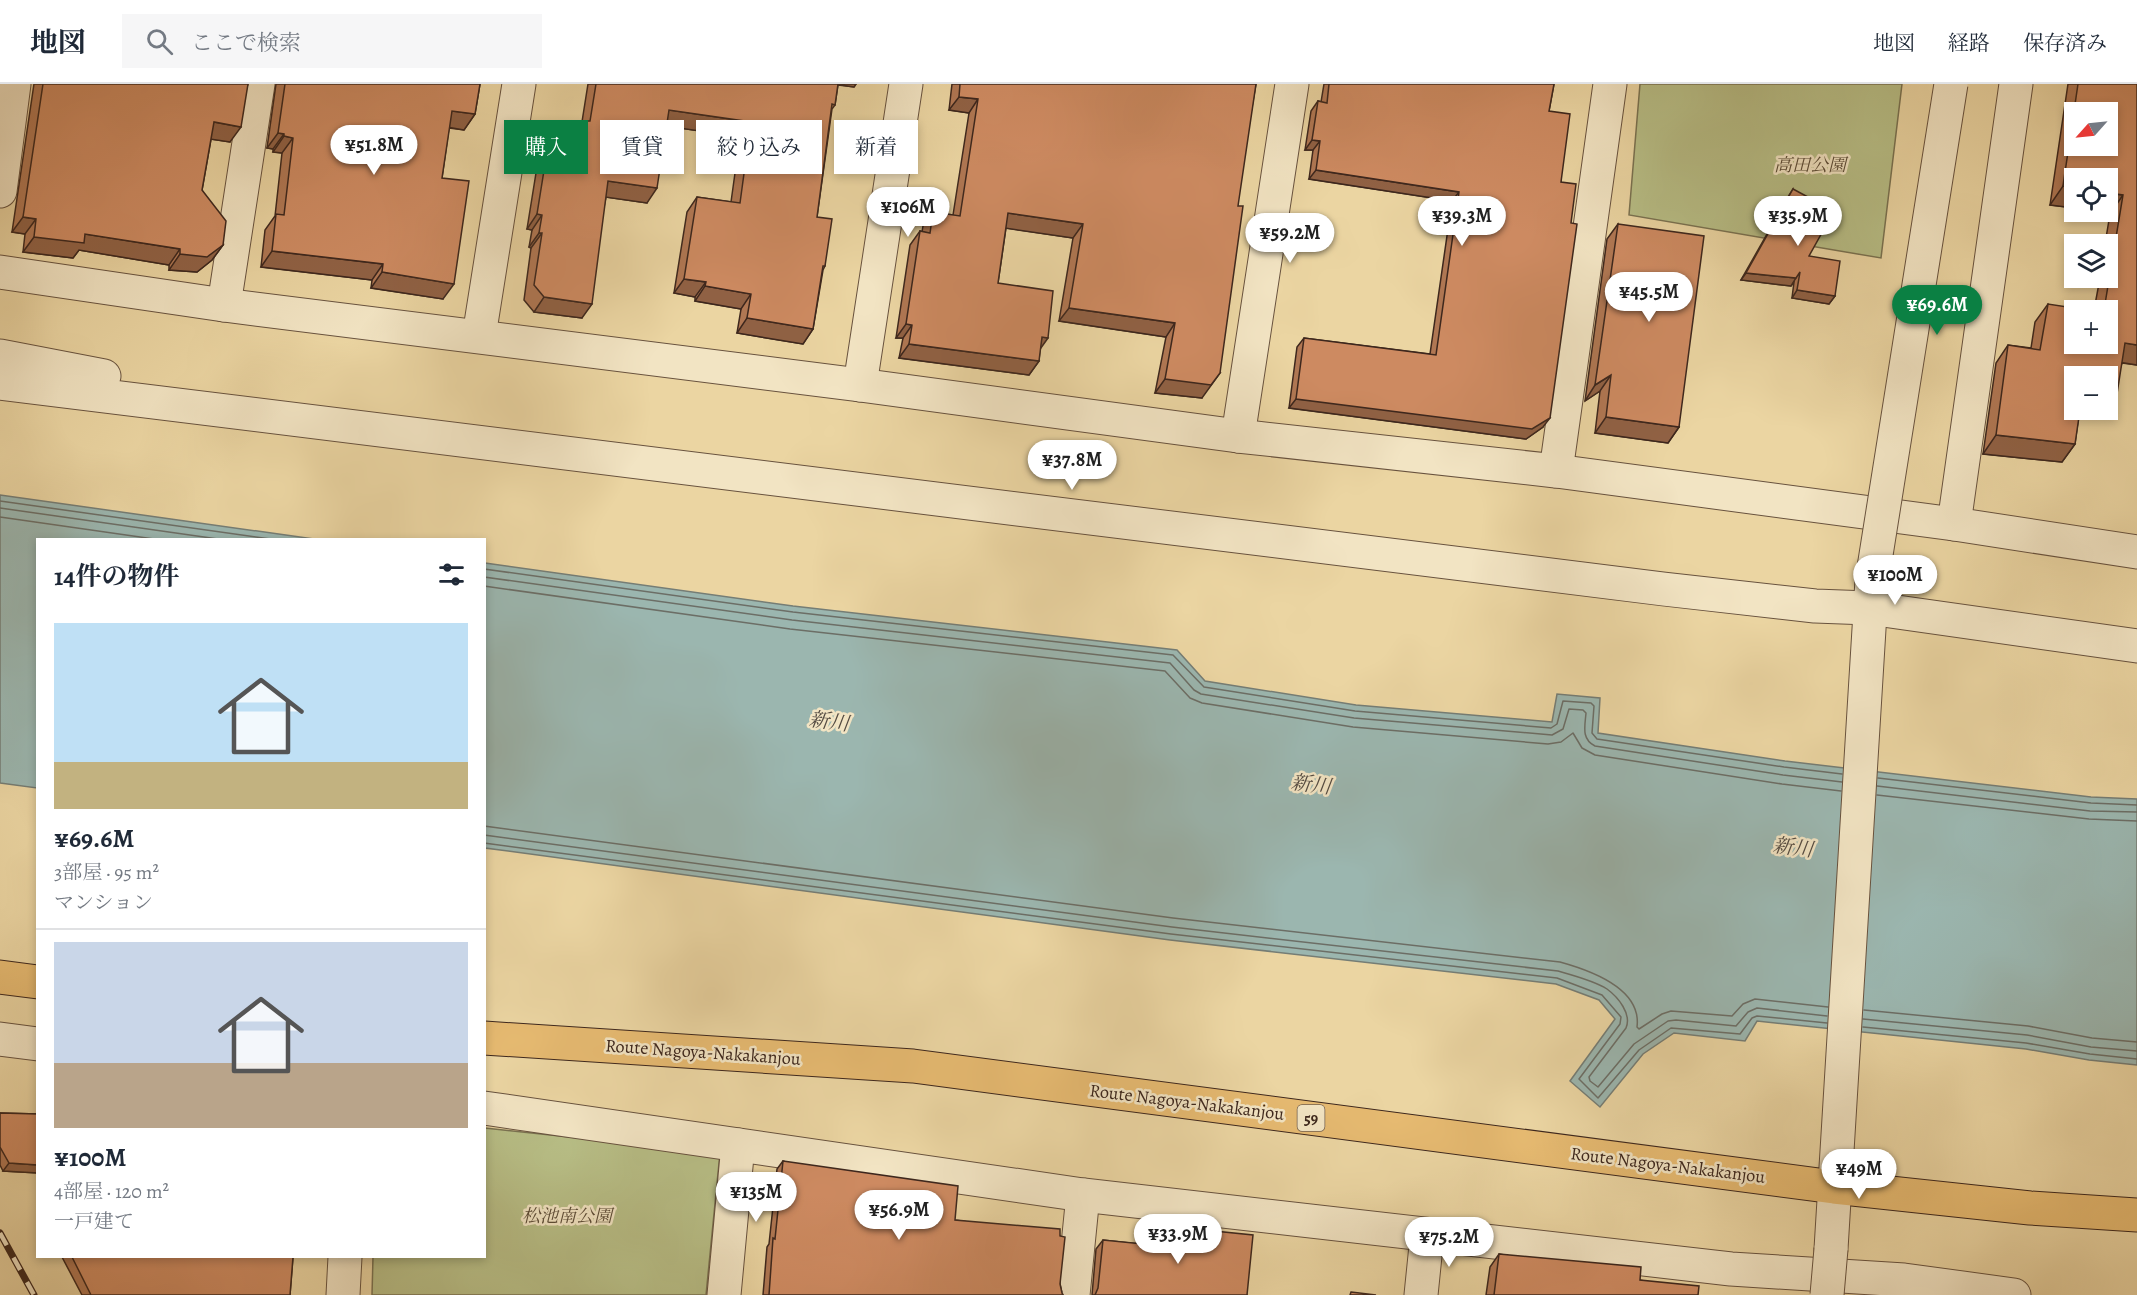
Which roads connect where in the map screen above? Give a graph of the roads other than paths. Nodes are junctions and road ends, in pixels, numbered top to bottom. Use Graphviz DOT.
graph roads {
  1 [pos="14,84"];
  2 [pos="258,84"];
  3 [pos="519,84"];
  4 [pos="906,84"];
  5 [pos="1292,84"];
  6 [pos="1610,84"];
  7 [pos="1951,84"];
  8 [pos="2016,84"];
  9 [pos="0,191"];
  10 [pos="0,272"];
  11 [pos="224,305"];
  12 [pos="479,336"];
  13 [pos="0,356"];
  14 [pos="0,383"];
  15 [pos="860,385"];
  16 [pos="418,435"];
  17 [pos="1238,436"];
  18 [pos="1556,471"];
  19 [pos="1954,524"];
  20 [pos="2137,552"];
  21 [pos="1870,606"];
  22 [pos="2137,646"];
  23 [pos="0,977"];
  24 [pos="36,982"];
  25 [pos="486,1038"];
  26 [pos="0,1039"];
  27 [pos="36,1044"];
  28 [pos="486,1108"];
  29 [pos="738,1145"];
  30 [pos="1834,1186"];
  31 [pos="1083,1195"];
  32 [pos="2137,1215"];
  33 [pos="1427,1236"];
  34 [pos="345,1258"];
  35 [pos="1730,1282"];
  36 [pos="1903,1288"];
  37 [pos="344,1295"];
  38 [pos="723,1295"];
  39 [pos="1073,1295"];
  40 [pos="1421,1295"];
  41 [pos="1827,1295"];
  42 [pos="2014,1295"];
  1 -- 9 [label="street"];
  2 -- 11 [label="street"];
  3 -- 12 [label="street"];
  4 -- 15 [label="street"];
  5 -- 17 [label="street"];
  6 -- 18 [label="street"];
  7 -- 21 [label="street, bridge"];
  8 -- 19 [label="street"];
  10 -- 11 [label="street"];
  11 -- 12 [label="street"];
  12 -- 15 [label="street"];
  13 -- 16 [label="street"];
  14 -- 16 [label="street"];
  15 -- 17 [label="street"];
  16 -- 21 [label="street"];
  17 -- 18 [label="street"];
  18 -- 19 [label="street"];
  19 -- 20 [label="street"];
  21 -- 22 [label="street"];
  21 -- 30 [label="street"];
  23 -- 24 [label="main road"];
  25 -- 30 [label="main road, Route Nagoya-Nakakanjou / 59"];
  26 -- 27 [label="street"];
  28 -- 29 [label="street"];
  29 -- 31 [label="street"];
  29 -- 38 [label="street"];
  30 -- 32 [label="main road, Route Nagoya-Nakakanjou / 59"];
  30 -- 41 [label="street, bridge"];
  31 -- 33 [label="street"];
  31 -- 39 [label="street"];
  33 -- 35 [label="street"];
  33 -- 40 [label="street"];
  34 -- 37 [label="street"];
  35 -- 36 [label="street"];
  36 -- 42 [label="street"];
}
